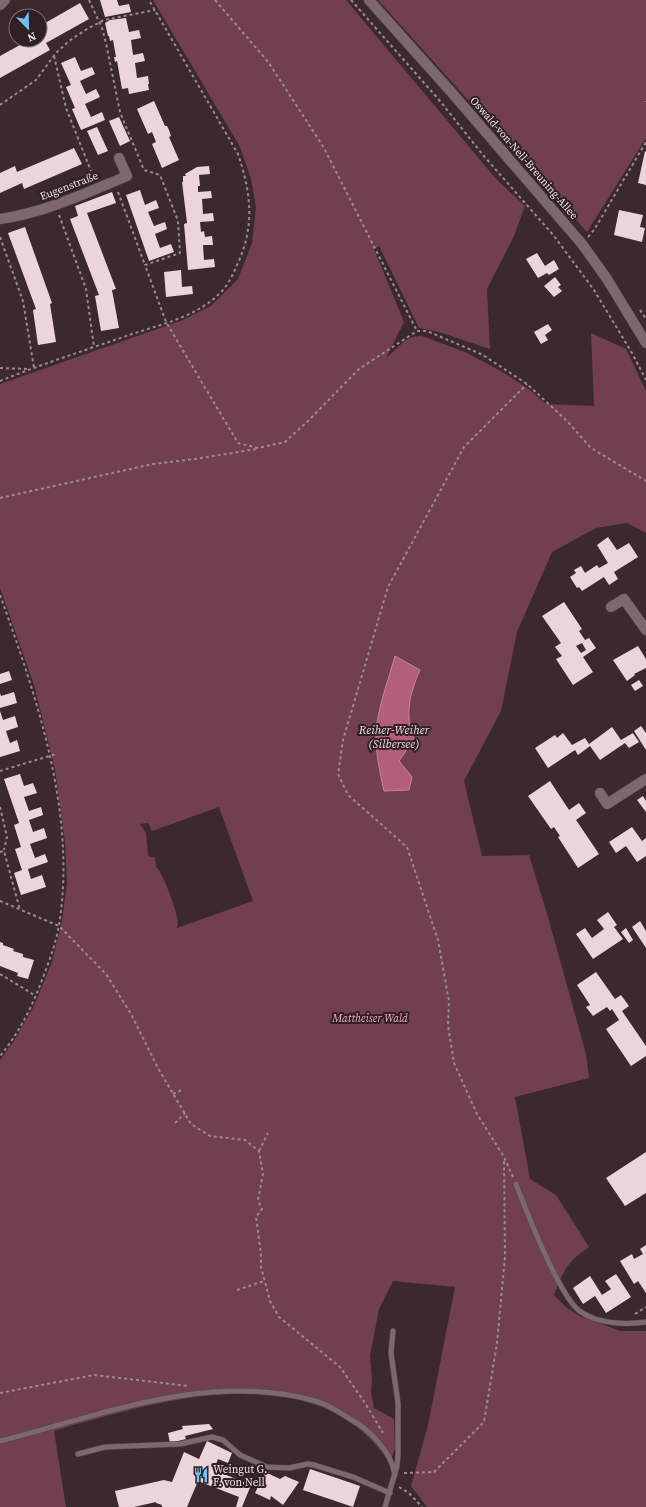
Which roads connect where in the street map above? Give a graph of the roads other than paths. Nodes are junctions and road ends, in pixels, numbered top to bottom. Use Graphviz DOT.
graph roads {
  1 [pos="6,0"];
  2 [pos="369,0"];
  3 [pos="0,4"];
  4 [pos="119,158"];
  5 [pos="0,219"];
  6 [pos="646,343"];
  7 [pos="611,607"];
  8 [pos="646,630"];
  9 [pos="646,779"];
  10 [pos="600,793"];
  11 [pos="516,1184"];
  12 [pos="646,1322"];
  13 [pos="393,1330"];
  14 [pos="0,1441"];
  15 [pos="78,1454"];
  16 [pos="395,1474"];
  17 [pos="390,1494"];
  18 [pos="385,1507"];
  1 -- 3 [label="street"];
  2 -- 6 [label="street, Oswald-von-Nell-Breuning-Allee"];
  4 -- 5 [label="street, Eugenstraße"];
  7 -- 8 [label="street"];
  9 -- 10 [label="street"];
  11 -- 12 [label="lane"];
  13 -- 16 [label="lane"];
  14 -- 16 [label="lane"];
  15 -- 17 [label="lane"];
  16 -- 17 [label="lane"];
  17 -- 18 [label="lane"];
}
